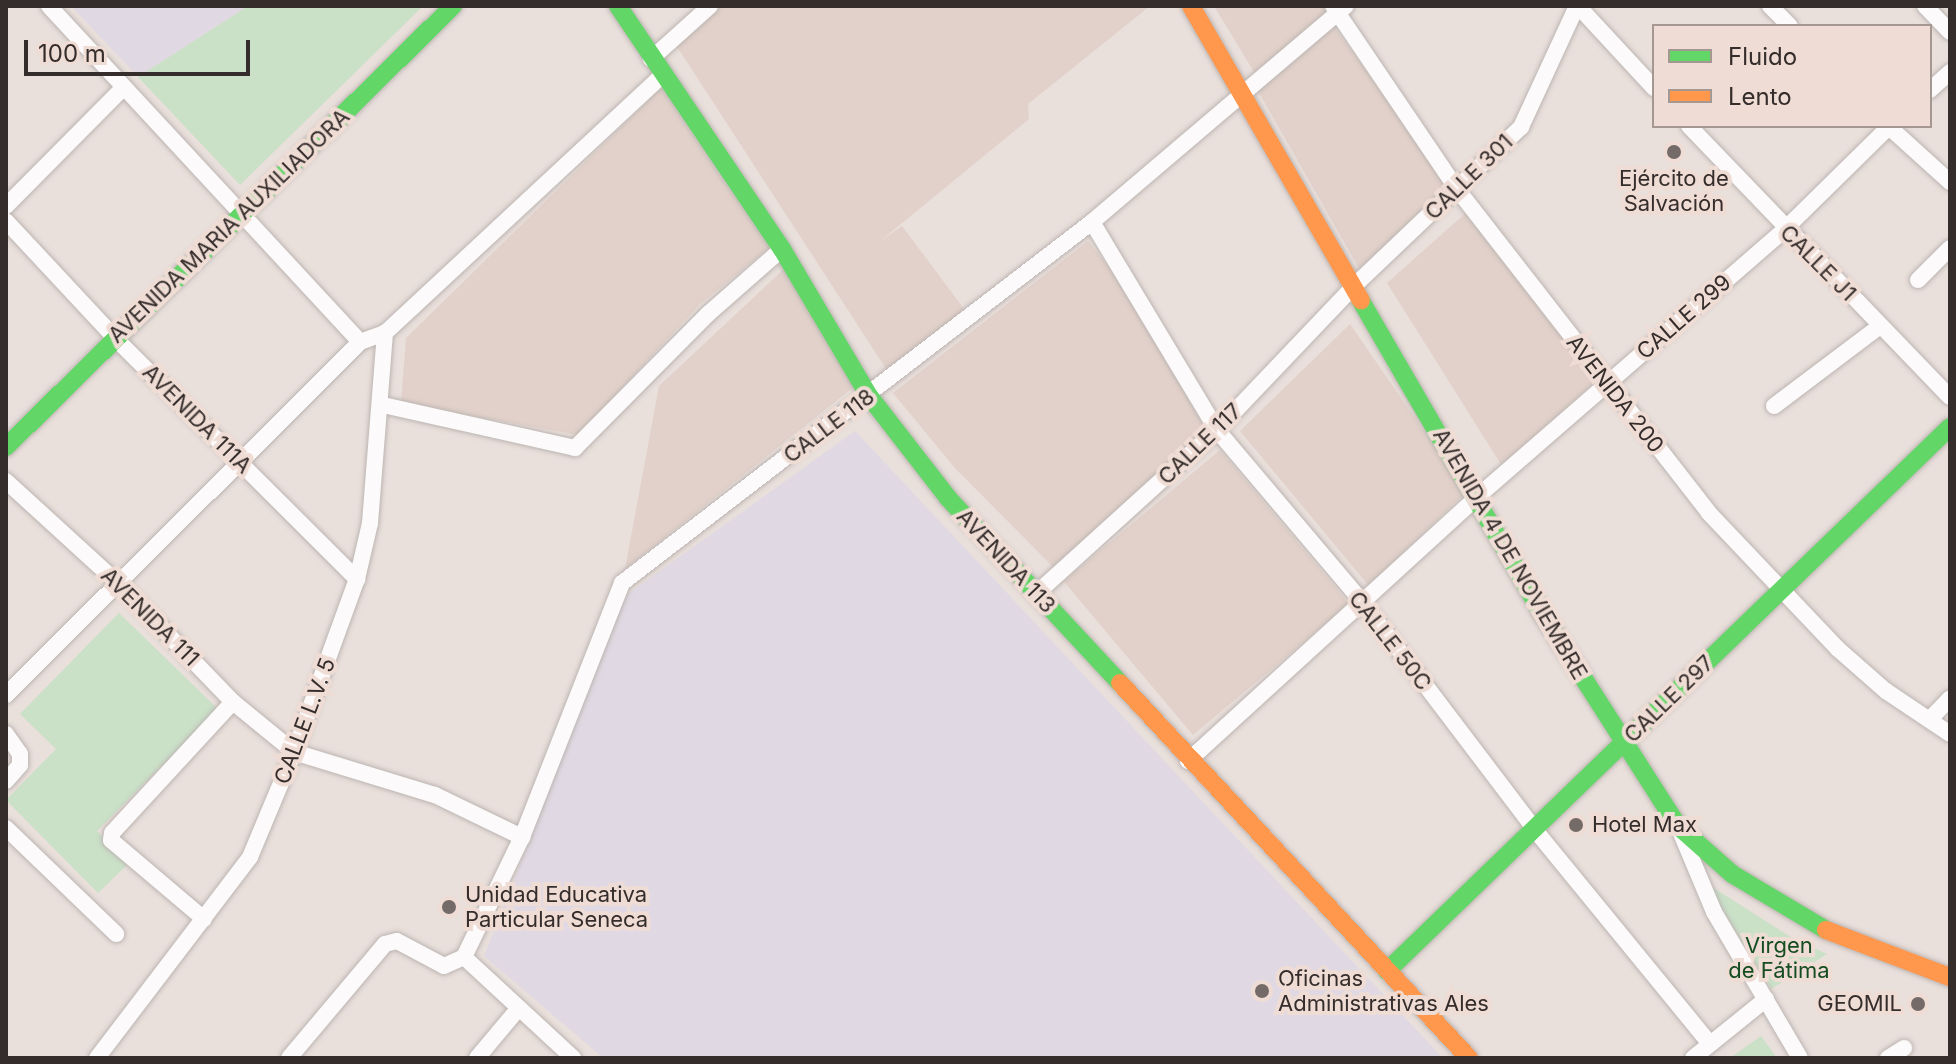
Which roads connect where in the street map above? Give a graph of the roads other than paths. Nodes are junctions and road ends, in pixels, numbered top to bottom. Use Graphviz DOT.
graph roads {
  1 [pos="49,6"];
  2 [pos="453,6"];
  3 [pos="618,6"];
  4 [pos="710,6"];
  5 [pos="1191,6"];
  6 [pos="1578,6"];
  7 [pos="1770,6"];
  8 [pos="1925,6"];
  9 [pos="1338,8"];
  10 [pos="1788,24"];
  11 [pos="1950,32"];
  12 [pos="651,59"];
  13 [pos="1950,72"];
  14 [pos="662,76"];
  15 [pos="1652,86"];
  16 [pos="123,88"];
  17 [pos="1932,88"];
  18 [pos="1243,95"];
  19 [pos="1691,128"];
  20 [pos="1887,128"];
  21 [pos="1891,128"];
  22 [pos="1950,182"];
  23 [pos="1457,189"];
  24 [pos="6,206"];
  25 [pos="243,214"];
  26 [pos="6,221"];
  27 [pos="1092,222"];
  28 [pos="1784,230"];
  29 [pos="1950,248"];
  30 [pos="782,249"];
  31 [pos="1918,280"];
  32 [pos="1354,286"];
  33 [pos="1880,326"];
  34 [pos="385,333"];
  35 [pos="115,338"];
  36 [pos="360,342"];
  37 [pos="1606,384"];
  38 [pos="869,396"];
  39 [pos="1950,397"];
  40 [pos="383,405"];
  41 [pos="1774,406"];
  42 [pos="1950,427"];
  43 [pos="1217,430"];
  44 [pos="6,447"];
  45 [pos="242,462"];
  46 [pos="6,481"];
  47 [pos="1477,497"];
  48 [pos="357,579"];
  49 [pos="121,586"];
  50 [pos="1780,591"];
  51 [pos="1037,593"];
  52 [pos="1363,603"];
  53 [pos="6,695"];
  54 [pos="1950,698"];
  55 [pos="233,702"];
  56 [pos="1930,719"];
  57 [pos="6,734"];
  58 [pos="1950,734"];
  59 [pos="1623,744"];
  60 [pos="294,752"];
  61 [pos="1188,761"];
  62 [pos="6,781"];
  63 [pos="1678,826"];
  64 [pos="6,828"];
  65 [pos="1535,830"];
  66 [pos="522,837"];
  67 [pos="204,919"];
  68 [pos="116,934"];
  69 [pos="464,957"];
  70 [pos="1387,971"];
  71 [pos="1950,977"];
  72 [pos="1766,999"];
  73 [pos="519,1008"];
  74 [pos="1710,1044"];
  75 [pos="1904,1048"];
  76 [pos="97,1058"];
  77 [pos="289,1058"];
  78 [pos="477,1058"];
  79 [pos="573,1058"];
  80 [pos="1469,1058"];
  81 [pos="1693,1058"];
  82 [pos="1800,1058"];
  83 [pos="1888,1058"];
  1 -- 16 [label="street"];
  2 -- 25 [label="main road, AVENIDA MARIA AUXILIADORA"];
  3 -- 12 [label="main road, AVENIDA 113"];
  4 -- 12 [label="street"];
  5 -- 18 [label="main road, AVENIDA 4 DE NOVIEMBRE"];
  6 -- 15 [label="street"];
  6 -- 23 [label="street, CALLE 301"];
  7 -- 10 [label="street"];
  8 -- 11 [label="street"];
  9 -- 18 [label="street, CALLE 118"];
  9 -- 23 [label="street, AVENIDA 200"];
  12 -- 14 [label="main road, AVENIDA 113"];
  13 -- 17 [label="street"];
  14 -- 30 [label="main road, AVENIDA 113"];
  14 -- 34 [label="street"];
  16 -- 24 [label="street"];
  16 -- 25 [label="street"];
  18 -- 27 [label="street, CALLE 118"];
  18 -- 32 [label="main road, AVENIDA 4 DE NOVIEMBRE"];
  19 -- 28 [label="street, CALLE J1"];
  20 -- 28 [label="street, CALLE 299"];
  21 -- 22 [label="street"];
  23 -- 32 [label="street, CALLE 301"];
  23 -- 37 [label="street, AVENIDA 200"];
  25 -- 35 [label="main road, AVENIDA MARIA AUXILIADORA"];
  25 -- 36 [label="street"];
  26 -- 35 [label="street, AVENIDA 111A"];
  27 -- 38 [label="street, CALLE 118"];
  27 -- 43 [label="street, CALLE 50C"];
  28 -- 33 [label="street, CALLE J1"];
  28 -- 37 [label="street, CALLE 299"];
  29 -- 31 [label="street"];
  30 -- 38 [label="main road, AVENIDA 113"];
  30 -- 40 [label="street"];
  32 -- 43 [label="street, CALLE 117"];
  32 -- 47 [label="main road, AVENIDA 4 DE NOVIEMBRE"];
  33 -- 39 [label="street, CALLE J1"];
  33 -- 41 [label="street"];
  34 -- 36 [label="street"];
  34 -- 40 [label="street, CALLE L.V. 5"];
  35 -- 44 [label="main road, AVENIDA MARIA AUXILIADORA"];
  35 -- 45 [label="street, AVENIDA 111A"];
  36 -- 45 [label="street"];
  37 -- 47 [label="street, CALLE 299"];
  37 -- 50 [label="street, AVENIDA 200"];
  38 -- 51 [label="main road, AVENIDA 113"];
  38 -- 66 [label="street, CALLE 118"];
  40 -- 48 [label="street, CALLE L.V. 5"];
  42 -- 50 [label="main road, CALLE 297"];
  43 -- 51 [label="street, CALLE 117"];
  43 -- 52 [label="street, CALLE 50C"];
  45 -- 48 [label="street, AVENIDA 111A"];
  45 -- 49 [label="street"];
  46 -- 49 [label="street, AVENIDA 111"];
  47 -- 52 [label="street, CALLE 299"];
  47 -- 59 [label="main road, AVENIDA 4 DE NOVIEMBRE"];
  48 -- 60 [label="street, CALLE L.V. 5"];
  49 -- 53 [label="street"];
  49 -- 55 [label="street, AVENIDA 111"];
  50 -- 56 [label="street, AVENIDA 200"];
  50 -- 59 [label="main road, CALLE 297"];
  51 -- 61 [label="main road, AVENIDA 113"];
  52 -- 61 [label="street, CALLE 299"];
  52 -- 65 [label="street, CALLE 50C"];
  54 -- 56 [label="street"];
  55 -- 60 [label="street, AVENIDA 111"];
  55 -- 67 [label="street"];
  56 -- 58 [label="street, AVENIDA 200"];
  57 -- 62 [label="street"];
  59 -- 63 [label="main road, AVENIDA 4 DE NOVIEMBRE"];
  59 -- 65 [label="main road, CALLE 297"];
  60 -- 66 [label="street"];
  60 -- 67 [label="street, CALLE L.V. 5"];
  61 -- 70 [label="main road, AVENIDA 113"];
  63 -- 71 [label="main road, AVENIDA 4 DE NOVIEMBRE"];
  63 -- 72 [label="street"];
  64 -- 68 [label="street"];
  65 -- 70 [label="main road, CALLE 297"];
  65 -- 74 [label="street, CALLE 50C"];
  66 -- 69 [label="street, CALLE 118"];
  67 -- 76 [label="street, CALLE L.V. 5"];
  69 -- 73 [label="street"];
  69 -- 77 [label="street"];
  70 -- 80 [label="main road, AVENIDA 113"];
  72 -- 74 [label="street"];
  72 -- 82 [label="street"];
  73 -- 78 [label="street"];
  73 -- 79 [label="street"];
  74 -- 81 [label="street"];
  75 -- 83 [label="street"];
}
